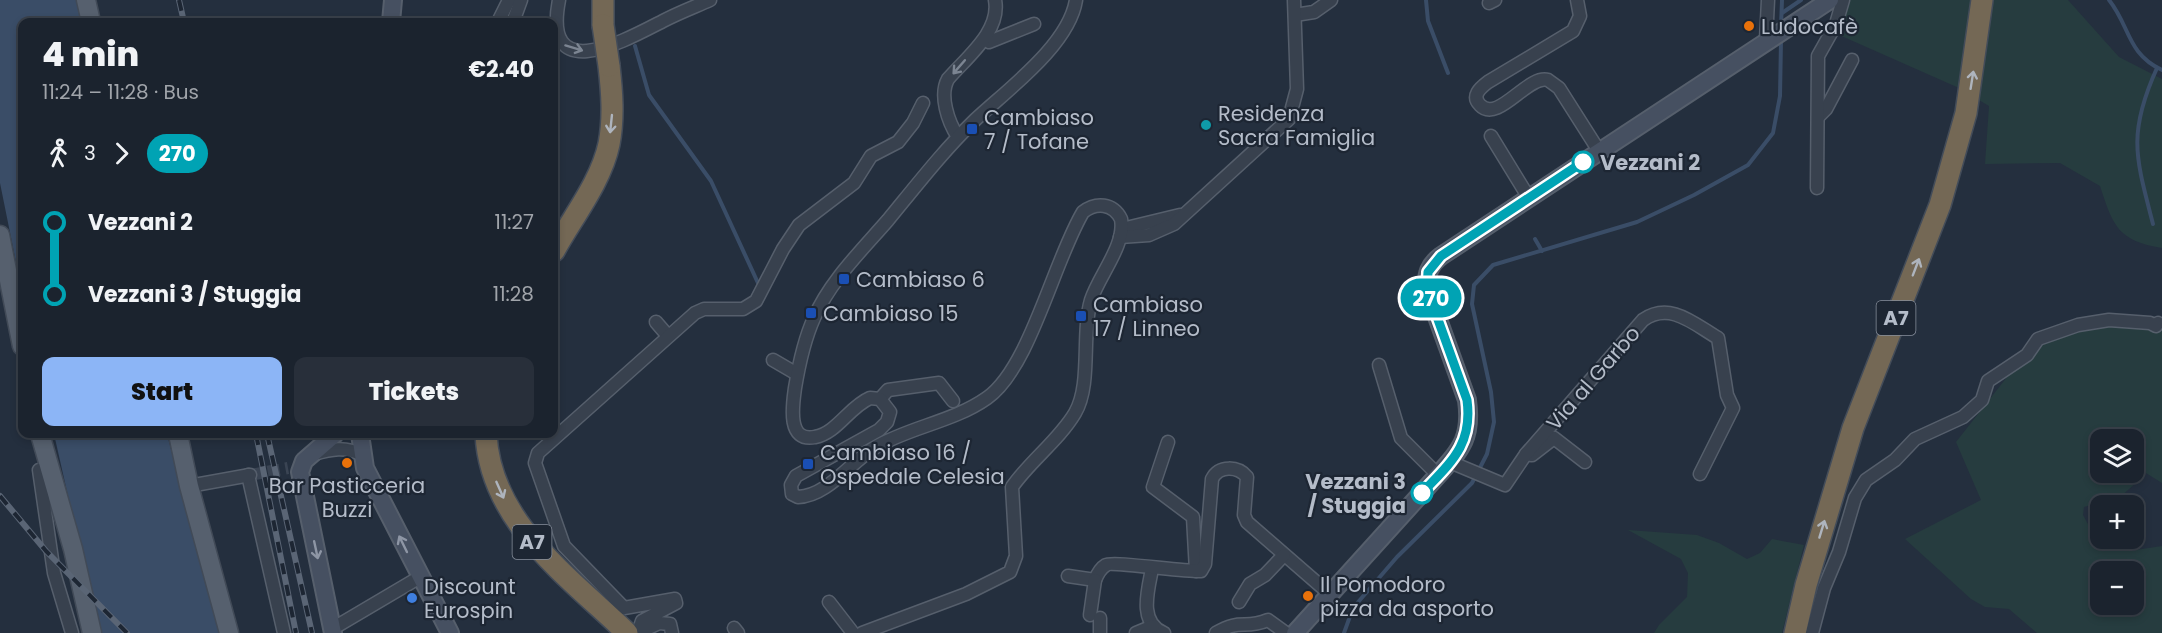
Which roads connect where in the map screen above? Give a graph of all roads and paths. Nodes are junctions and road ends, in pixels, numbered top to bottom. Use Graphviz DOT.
graph roads {
  1 [pos="86,0"];
  2 [pos="393,0"];
  3 [pos="559,0"];
  4 [pos="603,0"];
  5 [pos="710,0"];
  6 [pos="995,0"];
  7 [pos="1076,0"];
  8 [pos="1294,0"];
  9 [pos="1331,0"];
  10 [pos="1577,0"];
  11 [pos="1768,0"];
  12 [pos="1830,0"];
  13 [pos="1843,0"];
  14 [pos="1982,0"];
  15 [pos="517,1"];
  16 [pos="1295,15"];
  17 [pos="90,18"];
  18 [pos="391,18"];
  19 [pos="502,18"];
  20 [pos="514,18"];
  21 [pos="519,18"];
  22 [pos="556,18"];
  23 [pos="1034,24"];
  24 [pos="558,34"];
  25 [pos="1769,38"];
  26 [pos="989,42"];
  27 [pos="1852,60"];
  28 [pos="923,103"];
  29 [pos="1818,117"];
  30 [pos="1491,136"];
  31 [pos="958,137"];
  32 [pos="1599,151"];
  33 [pos="1817,188"];
  34 [pos="1529,198"];
  35 [pos="1121,233"];
  36 [pos="0,235"];
  37 [pos="558,244"];
  38 [pos="656,322"];
  39 [pos="2158,323"];
  40 [pos="18,326"];
  41 [pos="668,336"];
  42 [pos="773,360"];
  43 [pos="1379,365"];
  44 [pos="797,375"];
  45 [pos="880,399"];
  46 [pos="953,401"];
  47 [pos="558,435"];
  48 [pos="41,438"];
  49 [pos="179,438"];
  50 [pos="330,438"];
  51 [pos="360,438"];
  52 [pos="487,438"];
  53 [pos="555,438"];
  54 [pos="1168,442"];
  55 [pos="362,454"];
  56 [pos="1526,454"];
  57 [pos="1585,462"];
  58 [pos="299,463"];
  59 [pos="1458,465"];
  60 [pos="39,470"];
  61 [pos="1700,474"];
  62 [pos="1438,475"];
  63 [pos="189,486"];
  64 [pos="1284,555"];
  65 [pos="1152,569"];
  66 [pos="1196,572"];
  67 [pos="1068,576"];
  68 [pos="420,578"];
  69 [pos="1095,580"];
  70 [pos="1331,595"];
  71 [pos="829,602"];
  72 [pos="1239,602"];
  73 [pos="1231,628"];
  74 [pos="623,629"];
  75 [pos="1158,630"];
  76 [pos="332,631"];
  77 [pos="72,633"];
  78 [pos="92,633"];
  79 [pos="229,633"];
  80 [pos="284,633"];
  81 [pos="450,633"];
  82 [pos="672,633"];
  83 [pos="853,633"];
  84 [pos="862,633"];
  85 [pos="1101,633"];
  86 [pos="1136,633"];
  87 [pos="1216,633"];
  88 [pos="1286,633"];
  89 [pos="1295,633"];
  90 [pos="1795,633"];
  91 [pos="1812,633"];
  1 -- 17 [label="main road"];
  2 -- 18 [label="street"];
  3 -- 22 [label="street, one-way"];
  4 -- 37 [label="highway, one-way, bridge"];
  24 -- 5 [label="street, one-way"];
  6 -- 31 [label="street, one-way"];
  7 -- 31 [label="street"];
  8 -- 16 [label="street"];
  9 -- 16 [label="street"];
  10 -- 32 [label="street"];
  11 -- 25 [label="street"];
  12 -- 25 [label="street"];
  13 -- 29 [label="street"];
  90 -- 14 [label="highway, A7, one-way"];
  15 -- 19 [label="street"];
  15 -- 20 [label="street"];
  15 -- 21 [label="street"];
  16 -- 35 [label="street"];
  23 -- 26 [label="street"];
  25 -- 32 [label="street"];
  27 -- 29 [label="street"];
  28 -- 41 [label="street"];
  29 -- 33 [label="street"];
  30 -- 34 [label="street"];
  31 -- 44 [label="street"];
  32 -- 34 [label="street"];
  34 -- 59 [label="street"];
  35 -- 45 [label="street"];
  35 -- 84 [label="street"];
  36 -- 40 [label="main road"];
  38 -- 41 [label="street"];
  39 -- 91 [label="street"];
  41 -- 47 [label="street"];
  42 -- 44 [label="street"];
  43 -- 62 [label="street"];
  44 -- 45 [label="street"];
  45 -- 46 [label="street"];
  48 -- 78 [label="main road"];
  49 -- 63 [label="main road"];
  50 -- 58 [label="street"];
  51 -- 55 [label="street"];
  52 -- 74 [label="highway, A7, one-way"];
  53 -- 82 [label="street"];
  54 -- 66 [label="street"];
  55 -- 58 [label="street"];
  68 -- 55 [label="street, one-way"];
  56 -- 57 [label="street"];
  56 -- 59 [label="street, Via al Garbo"];
  56 -- 61 [label="street, Via al Garbo"];
  58 -- 76 [label="street, one-way"];
  59 -- 62 [label="street"];
  60 -- 77 [label="street"];
  62 -- 70 [label="street"];
  63 -- 79 [label="main road"];
  63 -- 80 [label="street"];
  64 -- 66 [label="street"];
  64 -- 70 [label="street"];
  64 -- 72 [label="street"];
  65 -- 66 [label="street"];
  65 -- 69 [label="street"];
  65 -- 75 [label="street"];
  67 -- 69 [label="street"];
  68 -- 76 [label="street"];
  68 -- 81 [label="street"];
  69 -- 85 [label="street"];
  70 -- 89 [label="street"];
  71 -- 83 [label="street"];
  73 -- 87 [label="street"];
  73 -- 88 [label="street"];
  75 -- 86 [label="street"];
}
